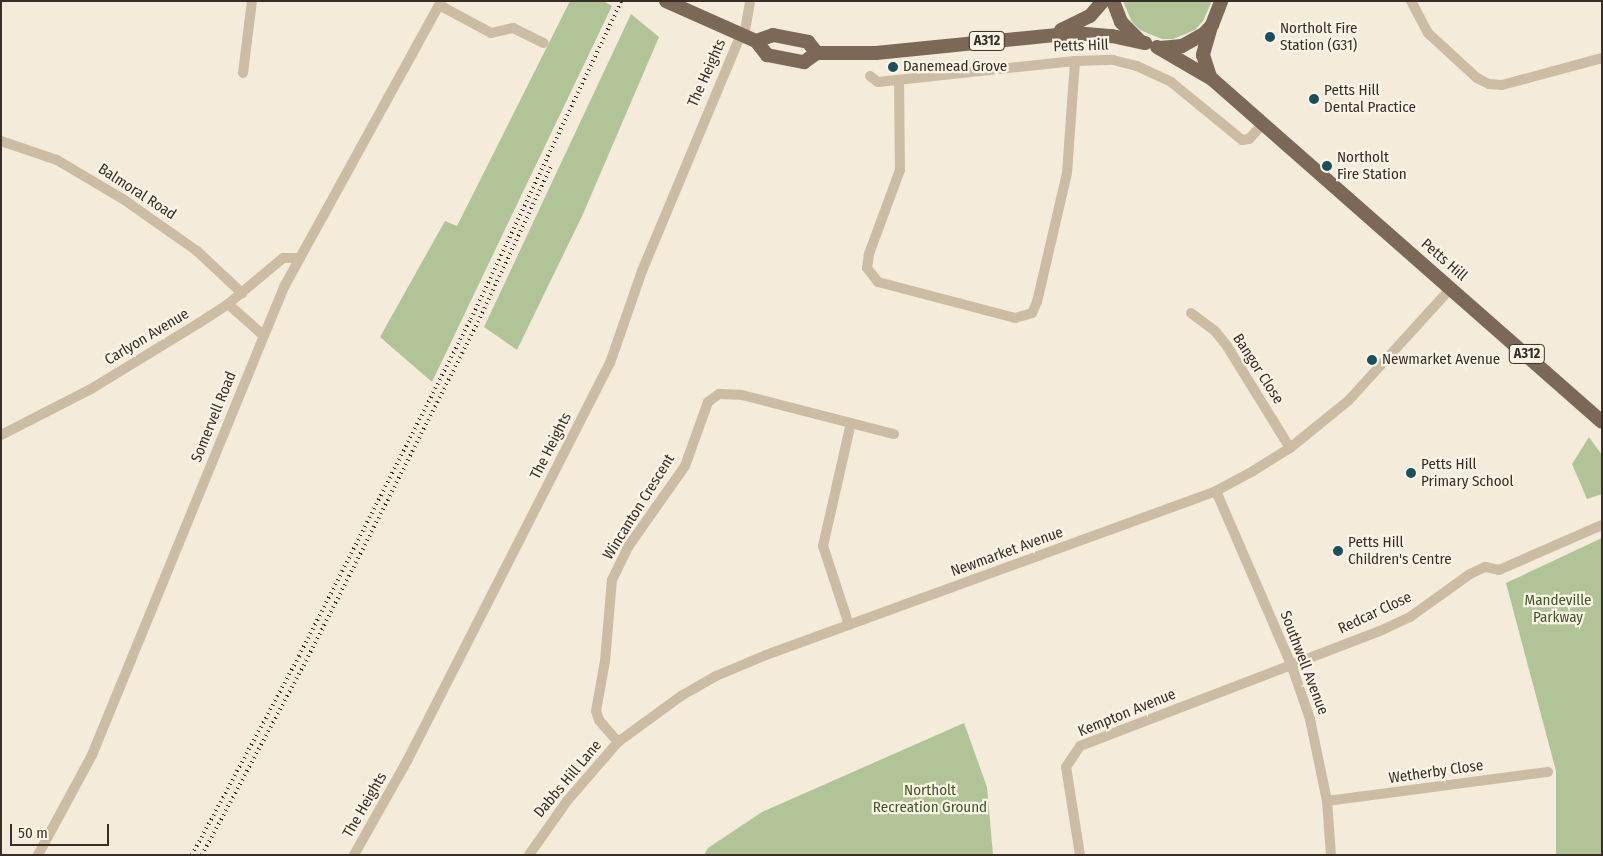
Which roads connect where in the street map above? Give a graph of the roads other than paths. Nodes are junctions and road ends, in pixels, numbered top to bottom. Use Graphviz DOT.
graph roads {
  1 [pos="252,1"];
  2 [pos="666,1"];
  3 [pos="750,1"];
  4 [pos="1103,1"];
  5 [pos="1114,1"];
  6 [pos="1411,1"];
  7 [pos="440,3"];
  8 [pos="1221,4"];
  9 [pos="1212,24"];
  10 [pos="1040,35"];
  11 [pos="747,37"];
  12 [pos="544,43"];
  13 [pos="1151,45"];
  14 [pos="818,53"];
  15 [pos="1602,58"];
  16 [pos="1075,61"];
  17 [pos="243,73"];
  18 [pos="870,76"];
  19 [pos="1212,79"];
  20 [pos="899,80"];
  21 [pos="1263,124"];
  22 [pos="1,141"];
  23 [pos="300,258"];
  24 [pos="1451,288"];
  25 [pos="242,293"];
  26 [pos="228,304"];
  27 [pos="1191,313"];
  28 [pos="262,335"];
  29 [pos="1602,422"];
  30 [pos="851,423"];
  31 [pos="894,434"];
  32 [pos="1,435"];
  33 [pos="1290,448"];
  34 [pos="1216,491"];
  35 [pos="1602,525"];
  36 [pos="849,625"];
  37 [pos="1291,664"];
  38 [pos="637,728"];
  39 [pos="618,742"];
  40 [pos="1548,772"];
  41 [pos="1327,801"];
  42 [pos="38,855"];
  43 [pos="354,855"];
  44 [pos="529,855"];
  45 [pos="1080,855"];
  46 [pos="1331,855"];
  1 -- 17 [label="street"];
  2 -- 11 [label="main road, Petts Hill / A312"];
  3 -- 11 [label="street, The Heights"];
  4 -- 10 [label="main road, Petts Hill / A312"];
  5 -- 13 [label="main road"];
  6 -- 15 [label="street"];
  7 -- 12 [label="street"];
  7 -- 23 [label="street, Somervell Road"];
  8 -- 9 [label="main road"];
  9 -- 13 [label="main road"];
  9 -- 19 [label="main road, Petts Hill / A312"];
  10 -- 13 [label="main road, Petts Hill / A312"];
  10 -- 14 [label="main road, Petts Hill / A312"];
  11 -- 14 [label="main road"];
  11 -- 14 [label="main road, Petts Hill / A312"];
  11 -- 43 [label="street, The Heights"];
  13 -- 19 [label="main road, Petts Hill / A312"];
  16 -- 20 [label="street, Petts Hill"];
  16 -- 20 [label="street"];
  16 -- 21 [label="street, Petts Hill"];
  18 -- 20 [label="street, Petts Hill"];
  19 -- 21 [label="main road, Petts Hill / A312"];
  21 -- 24 [label="main road, Petts Hill / A312"];
  22 -- 25 [label="street, Balmoral Road"];
  23 -- 25 [label="street, Carlyon Avenue"];
  23 -- 28 [label="street, Somervell Road"];
  24 -- 29 [label="main road, Petts Hill / A312"];
  24 -- 33 [label="street, Newmarket Avenue"];
  25 -- 26 [label="street, Carlyon Avenue"];
  26 -- 28 [label="street"];
  26 -- 32 [label="street, Carlyon Avenue"];
  27 -- 33 [label="street, Bangor Close"];
  28 -- 42 [label="street, Somervell Road"];
  30 -- 31 [label="street, Wincanton Crescent"];
  30 -- 36 [label="street"];
  30 -- 39 [label="street, Wincanton Crescent"];
  33 -- 34 [label="street, Newmarket Avenue"];
  34 -- 36 [label="street, Newmarket Avenue"];
  34 -- 37 [label="street, Southwell Avenue"];
  35 -- 37 [label="street, Redcar Close"];
  36 -- 38 [label="street, Newmarket Avenue"];
  37 -- 41 [label="street, Southwell Avenue"];
  37 -- 45 [label="street, Kempton Avenue"];
  38 -- 39 [label="street, Dabbs Hill Lane"];
  39 -- 44 [label="street, Dabbs Hill Lane"];
  40 -- 41 [label="street, Wetherby Close"];
  41 -- 46 [label="street, Southwell Avenue"];
}
